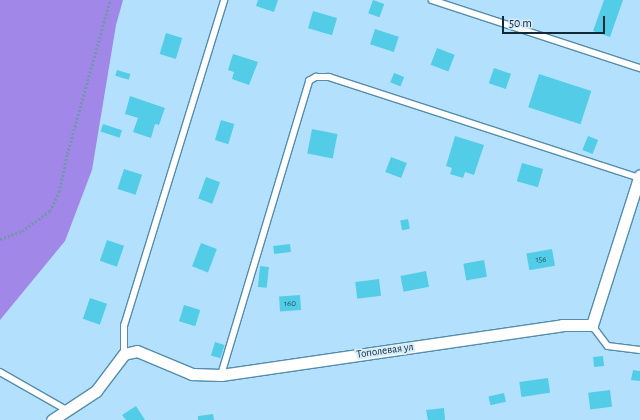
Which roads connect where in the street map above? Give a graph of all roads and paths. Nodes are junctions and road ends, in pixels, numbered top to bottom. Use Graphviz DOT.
graph roads {
  1 [pos="110,0"];
  2 [pos="224,0"];
  3 [pos="432,0"];
  4 [pos="640,68"];
  5 [pos="640,176"];
  6 [pos="0,239"];
  7 [pos="592,325"];
  8 [pos="640,350"];
  9 [pos="124,354"];
  10 [pos="0,372"];
  11 [pos="221,375"];
  12 [pos="67,410"];
  13 [pos="52,420"];
  1 -- 6 [label="path"];
  2 -- 9 [label="lane"];
  3 -- 4 [label="lane"];
  5 -- 7 [label="street"];
  5 -- 11 [label="lane"];
  7 -- 8 [label="lane"];
  7 -- 11 [label="street, Тополевая ул"];
  9 -- 11 [label="street, Тополевая ул"];
  9 -- 12 [label="street"];
  10 -- 12 [label="lane"];
  12 -- 13 [label="street"];
}
